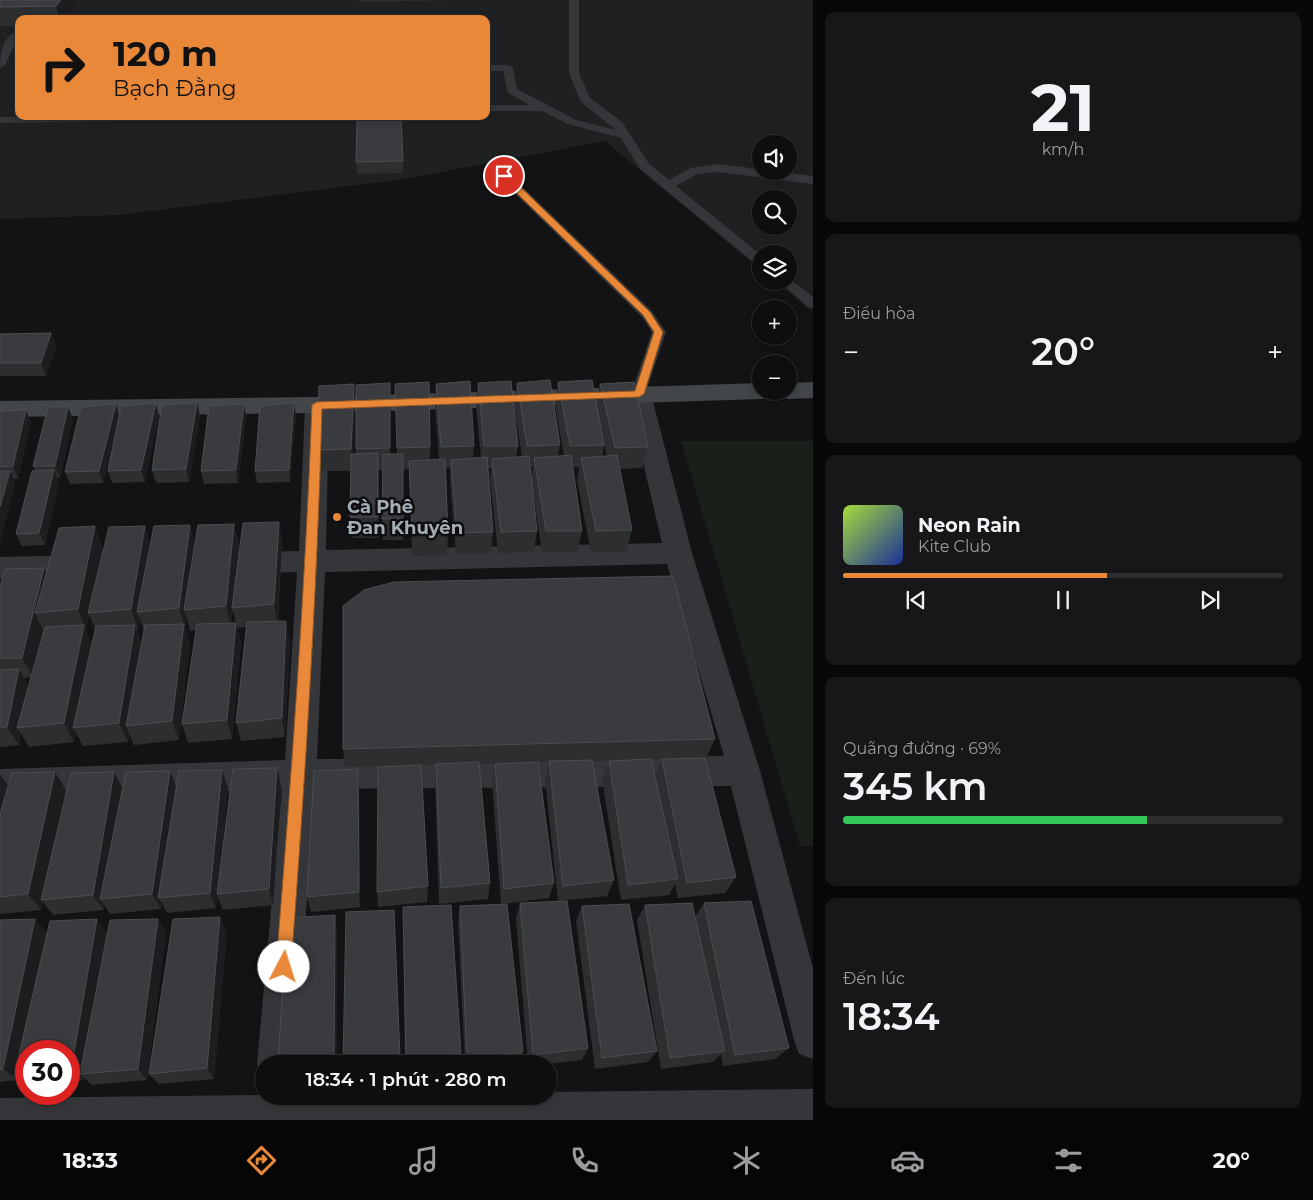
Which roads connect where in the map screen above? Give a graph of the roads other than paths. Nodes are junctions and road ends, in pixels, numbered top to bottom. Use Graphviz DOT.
graph roads {
  1 [pos="574,0"];
  2 [pos="0,36"];
  3 [pos="15,36"];
  4 [pos="15,39"];
  5 [pos="0,64"];
  6 [pos="490,68"];
  7 [pos="490,108"];
  8 [pos="544,108"];
  9 [pos="0,120"];
  10 [pos="15,120"];
  11 [pos="624,135"];
  12 [pos="504,176"];
  13 [pos="813,180"];
  14 [pos="668,185"];
  15 [pos="752,254"];
  16 [pos="797,290"];
  17 [pos="813,304"];
  18 [pos="813,390"];
  19 [pos="752,391"];
  20 [pos="797,391"];
  21 [pos="639,394"];
  22 [pos="317,405"];
  23 [pos="0,409"];
  24 [pos="678,553"];
  25 [pos="312,562"];
  26 [pos="176,564"];
  27 [pos="107,566"];
  28 [pos="0,568"];
  29 [pos="744,770"];
  30 [pos="300,774"];
  31 [pos="0,784"];
  32 [pos="804,971"];
  33 [pos="813,1040"];
  34 [pos="277,1055"];
  35 [pos="272,1106"];
  36 [pos="813,1108"];
  37 [pos="0,1118"];
  1 -- 11 [label="lane"];
  2 -- 3 [label="lane"];
  4 -- 5 [label="lane"];
  6 -- 8 [label="lane"];
  7 -- 8 [label="lane"];
  8 -- 11 [label="lane"];
  9 -- 10 [label="lane"];
  11 -- 14 [label="lane"];
  12 -- 21 [label="lane"];
  13 -- 14 [label="lane"];
  14 -- 15 [label="lane"];
  16 -- 17 [label="lane"];
  18 -- 20 [label="street"];
  19 -- 21 [label="street"];
  21 -- 22 [label="street"];
  21 -- 24 [label="street"];
  22 -- 23 [label="street"];
  22 -- 25 [label="street"];
  24 -- 25 [label="street"];
  24 -- 29 [label="street"];
  25 -- 26 [label="street"];
  25 -- 30 [label="street"];
  27 -- 28 [label="street"];
  29 -- 30 [label="street"];
  29 -- 32 [label="street"];
  30 -- 31 [label="street"];
  30 -- 34 [label="street"];
  32 -- 33 [label="street"];
  35 -- 36 [label="street"];
  35 -- 37 [label="street"];
}
